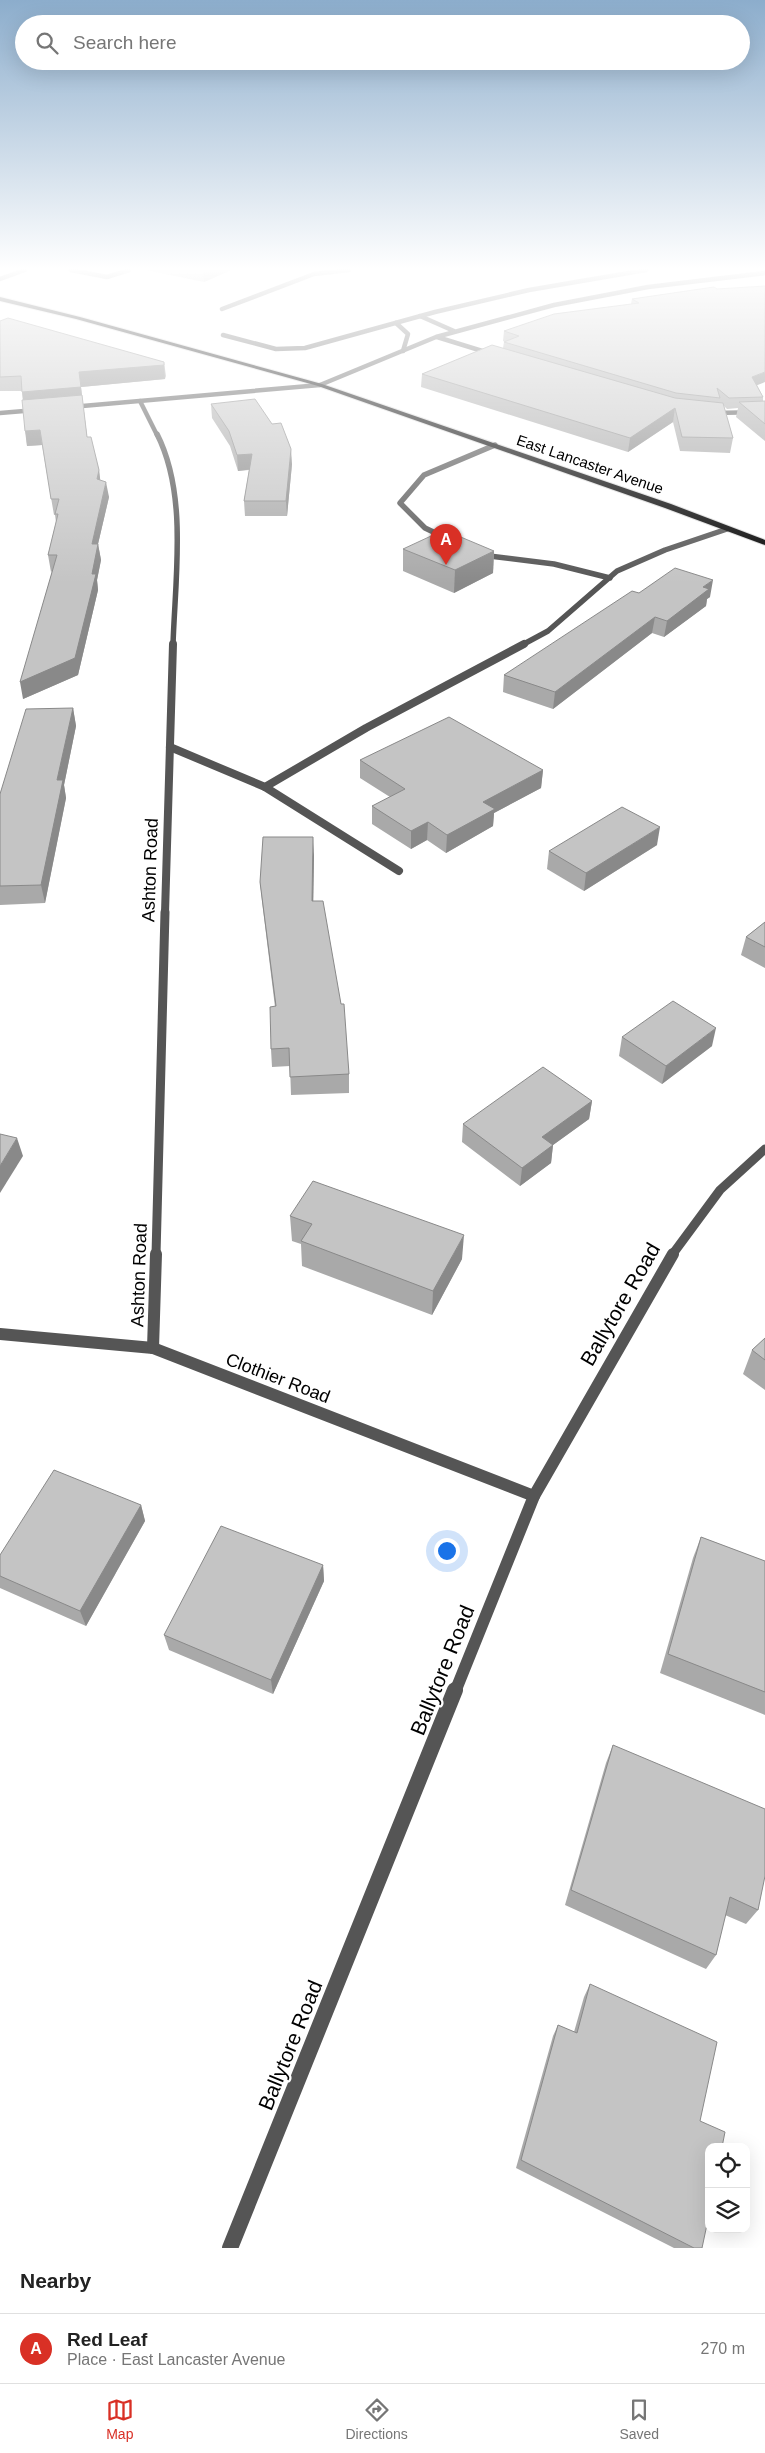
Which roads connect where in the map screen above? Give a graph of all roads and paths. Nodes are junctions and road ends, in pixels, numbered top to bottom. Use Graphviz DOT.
graph roads {
  1 [pos="284,375"];
  2 [pos="345,375"];
  3 [pos="320,385"];
  4 [pos="140,401"];
  5 [pos="65,407"];
  6 [pos="47,409"];
  7 [pos="765,412"];
  8 [pos="0,413"];
  9 [pos="706,413"];
  10 [pos="495,446"];
  11 [pos="727,529"];
  12 [pos="765,543"];
  13 [pos="458,544"];
  14 [pos="475,552"];
  15 [pos="610,578"];
  16 [pos="170,747"];
  17 [pos="265,787"];
  18 [pos="399,870"];
  19 [pos="765,1149"];
  20 [pos="0,1334"];
  21 [pos="153,1348"];
  22 [pos="534,1496"];
  23 [pos="230,2248"];
  1 -- 3 [label="highway, East Lancaster Avenue"];
  2 -- 3 [label="street"];
  3 -- 4 [label="street"];
  3 -- 10 [label="highway, East Lancaster Avenue"];
  4 -- 5 [label="street"];
  4 -- 16 [label="street, Ashton Road"];
  6 -- 8 [label="street"];
  7 -- 9 [label="street"];
  10 -- 11 [label="highway, East Lancaster Avenue"];
  10 -- 13 [label="street"];
  11 -- 12 [label="highway, East Lancaster Avenue"];
  11 -- 15 [label="street"];
  14 -- 15 [label="street"];
  15 -- 17 [label="street"];
  16 -- 17 [label="street"];
  16 -- 21 [label="street, Ashton Road"];
  17 -- 18 [label="street"];
  19 -- 22 [label="street, Ballytore Road"];
  20 -- 21 [label="street, Clothier Road"];
  21 -- 22 [label="street, Clothier Road"];
  22 -- 23 [label="street, Ballytore Road"];
}
